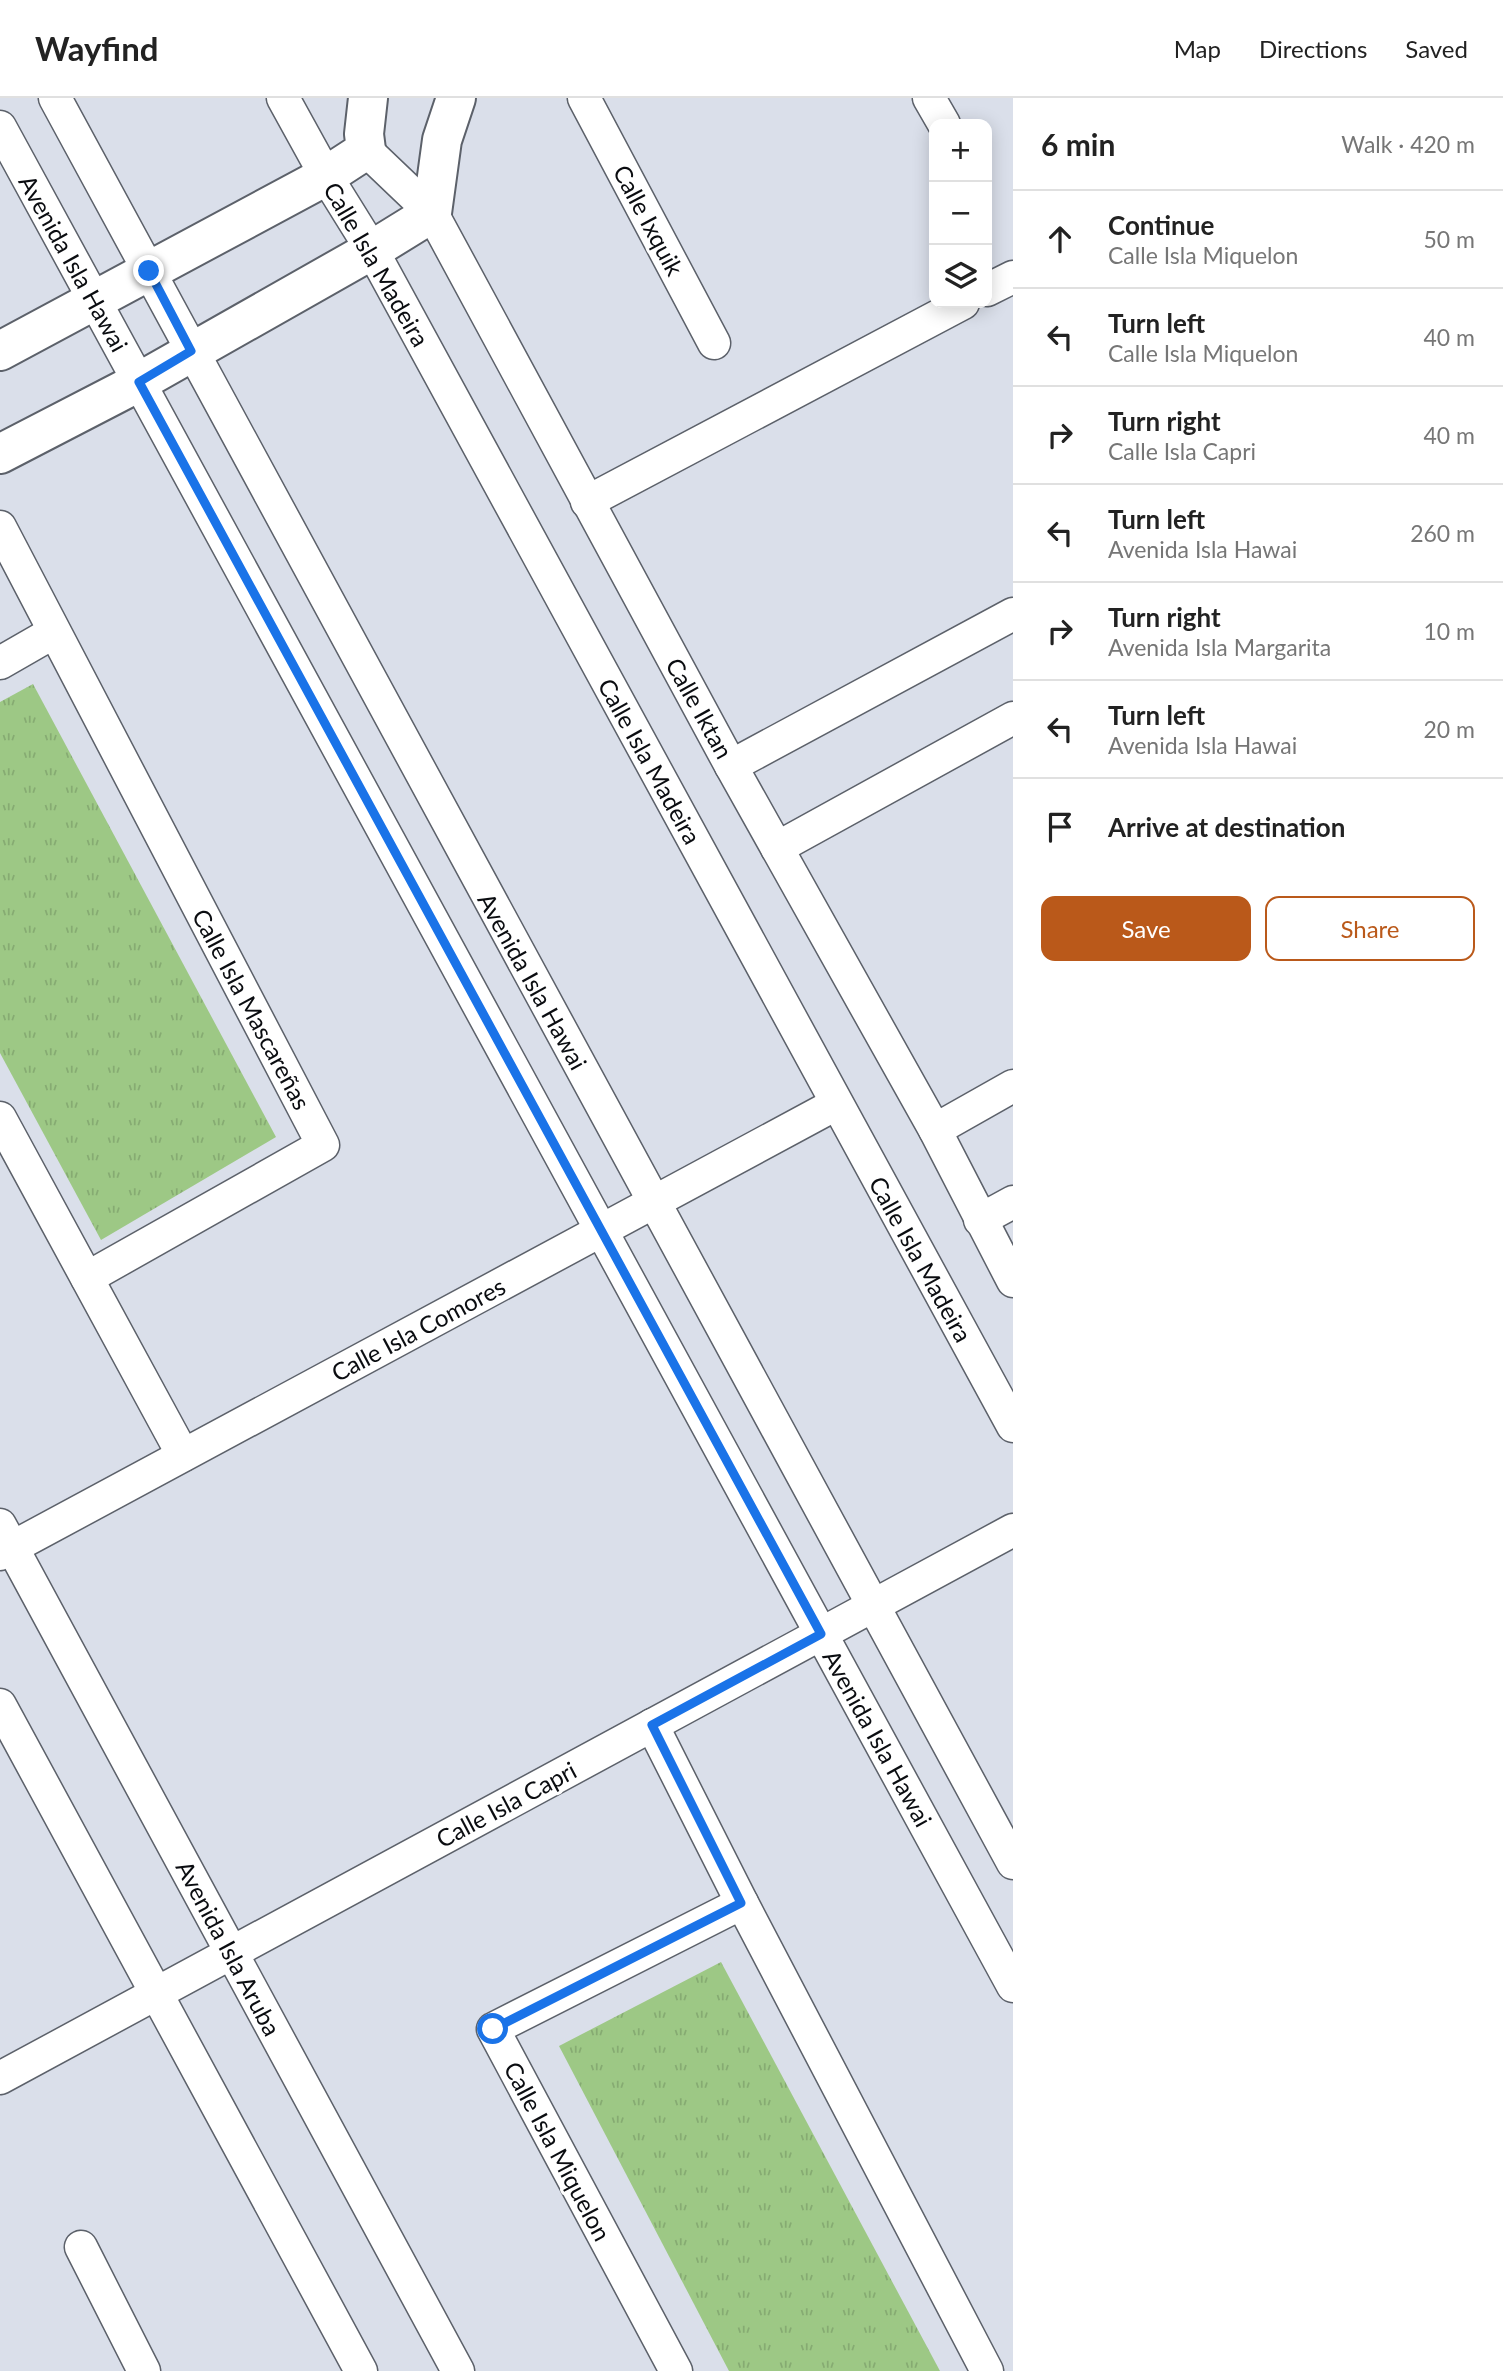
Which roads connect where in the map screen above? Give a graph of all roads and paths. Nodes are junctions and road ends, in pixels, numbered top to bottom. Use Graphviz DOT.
graph roads {
  1 [pos="55,98"];
  2 [pos="284,98"];
  3 [pos="368,98"];
  4 [pos="456,98"];
  5 [pos="584,98"];
  6 [pos="929,98"];
  7 [pos="941,119"];
  8 [pos="0,127"];
  9 [pos="366,150"];
  10 [pos="326,176"];
  11 [pos="432,213"];
  12 [pos="372,250"];
  13 [pos="149,271"];
  14 [pos="1013,276"];
  15 [pos="992,287"];
  16 [pos="94,300"];
  17 [pos="954,308"];
  18 [pos="714,342"];
  19 [pos="0,351"];
  20 [pos="191,351"];
  21 [pos="139,382"];
  22 [pos="0,454"];
  23 [pos="587,502"];
  24 [pos="0,527"];
  25 [pos="1013,614"];
  26 [pos="54,632"];
  27 [pos="0,663"];
  28 [pos="1013,718"];
  29 [pos="731,766"];
  30 [pos="777,848"];
  31 [pos="1013,1086"];
  32 [pos="836,1104"];
  33 [pos="0,1118"];
  34 [pos="935,1130"];
  35 [pos="654,1202"];
  36 [pos="1013,1202"];
  37 [pos="980,1220"];
  38 [pos="602,1231"];
  39 [pos="87,1278"];
  40 [pos="1013,1281"];
  41 [pos="1013,1426"];
  42 [pos="183,1455"];
  43 [pos="1013,1531"];
  44 [pos="4,1542"];
  45 [pos="873,1606"];
  46 [pos="821,1634"];
  47 [pos="0,1705"];
  48 [pos="652,1725"];
  49 [pos="1013,1863"];
  50 [pos="741,1903"];
  51 [pos="232,1952"];
  52 [pos="1013,1986"];
  53 [pos="155,1994"];
  54 [pos="0,2078"];
  55 [pos="81,2247"];
  56 [pos="144,2371"];
  57 [pos="361,2371"];
  58 [pos="458,2371"];
  59 [pos="676,2371"];
  60 [pos="987,2371"];
  1 -- 13 [label="street, Avenida Isla Hawai"];
  2 -- 10 [label="street, Calle Isla Madeira"];
  3 -- 9 [label="street"];
  4 -- 11 [label="street"];
  5 -- 18 [label="street, Calle Ixquik"];
  6 -- 7 [label="street"];
  8 -- 16 [label="street, Avenida Isla Hawai"];
  9 -- 10 [label="street"];
  9 -- 11 [label="street, Calle Iktan"];
  10 -- 12 [label="street, Calle Isla Madeira"];
  10 -- 13 [label="street"];
  11 -- 12 [label="street"];
  11 -- 23 [label="street, Calle Iktan"];
  12 -- 20 [label="street"];
  12 -- 32 [label="street, Calle Isla Madeira"];
  13 -- 16 [label="street"];
  13 -- 20 [label="street, Avenida Isla Hawai"];
  14 -- 15 [label="street"];
  16 -- 19 [label="street"];
  16 -- 21 [label="street, Avenida Isla Hawai"];
  17 -- 23 [label="street"];
  20 -- 21 [label="street"];
  20 -- 35 [label="street, Avenida Isla Hawai"];
  21 -- 22 [label="street"];
  21 -- 38 [label="street, Avenida Isla Hawai"];
  23 -- 29 [label="street, Calle Iktan"];
  24 -- 26 [label="street, Calle Isla Mascareñas"];
  25 -- 29 [label="street"];
  26 -- 27 [label="street"];
  26 -- 39 [label="street, Calle Isla Mascareñas"];
  28 -- 30 [label="street"];
  29 -- 30 [label="street, Calle Iktan"];
  30 -- 34 [label="street, Calle Iktan"];
  31 -- 34 [label="street"];
  32 -- 35 [label="street, Calle Isla Comores"];
  32 -- 41 [label="street, Calle Isla Madeira"];
  33 -- 39 [label="street"];
  34 -- 37 [label="street, Calle Iktan"];
  35 -- 38 [label="street, Calle Isla Comores"];
  35 -- 45 [label="street, Avenida Isla Hawai"];
  36 -- 37 [label="street"];
  37 -- 40 [label="street, Calle Iktan"];
  38 -- 42 [label="street, Calle Isla Comores"];
  38 -- 46 [label="street, Avenida Isla Hawai"];
  39 -- 42 [label="street"];
  42 -- 44 [label="street, Calle Isla Comores"];
  43 -- 45 [label="street, Calle Isla Capri"];
  44 -- 51 [label="street, Avenida Isla Aruba"];
  45 -- 46 [label="street, Calle Isla Capri"];
  45 -- 49 [label="street, Avenida Isla Hawai"];
  46 -- 48 [label="street, Calle Isla Capri"];
  46 -- 52 [label="street, Avenida Isla Hawai"];
  47 -- 53 [label="street"];
  48 -- 50 [label="street"];
  48 -- 51 [label="street, Calle Isla Capri"];
  50 -- 59 [label="street, Calle Isla Miquelon"];
  50 -- 60 [label="street"];
  51 -- 53 [label="street, Calle Isla Capri"];
  51 -- 58 [label="street, Avenida Isla Aruba"];
  53 -- 54 [label="street, Calle Isla Capri"];
  53 -- 57 [label="street"];
  55 -- 56 [label="street"];
}
